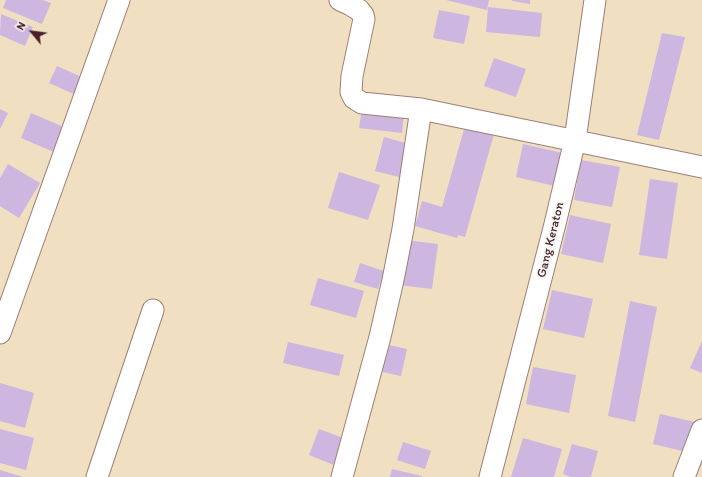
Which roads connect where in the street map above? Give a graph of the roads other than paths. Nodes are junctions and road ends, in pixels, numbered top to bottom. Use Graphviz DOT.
graph roads {
  1 [pos="119,0"];
  2 [pos="340,0"];
  3 [pos="595,0"];
  4 [pos="420,110"];
  5 [pos="575,140"];
  6 [pos="702,167"];
  7 [pos="153,310"];
  8 [pos="0,333"];
  9 [pos="702,430"];
  10 [pos="97,477"];
  11 [pos="342,477"];
  12 [pos="490,477"];
  13 [pos="684,477"];
  1 -- 8 [label="street"];
  2 -- 4 [label="street"];
  3 -- 5 [label="street, Gang Keraton"];
  4 -- 5 [label="street"];
  4 -- 11 [label="street"];
  5 -- 6 [label="street"];
  5 -- 12 [label="street, Gang Keraton"];
  7 -- 10 [label="street"];
  9 -- 13 [label="street"];
}
